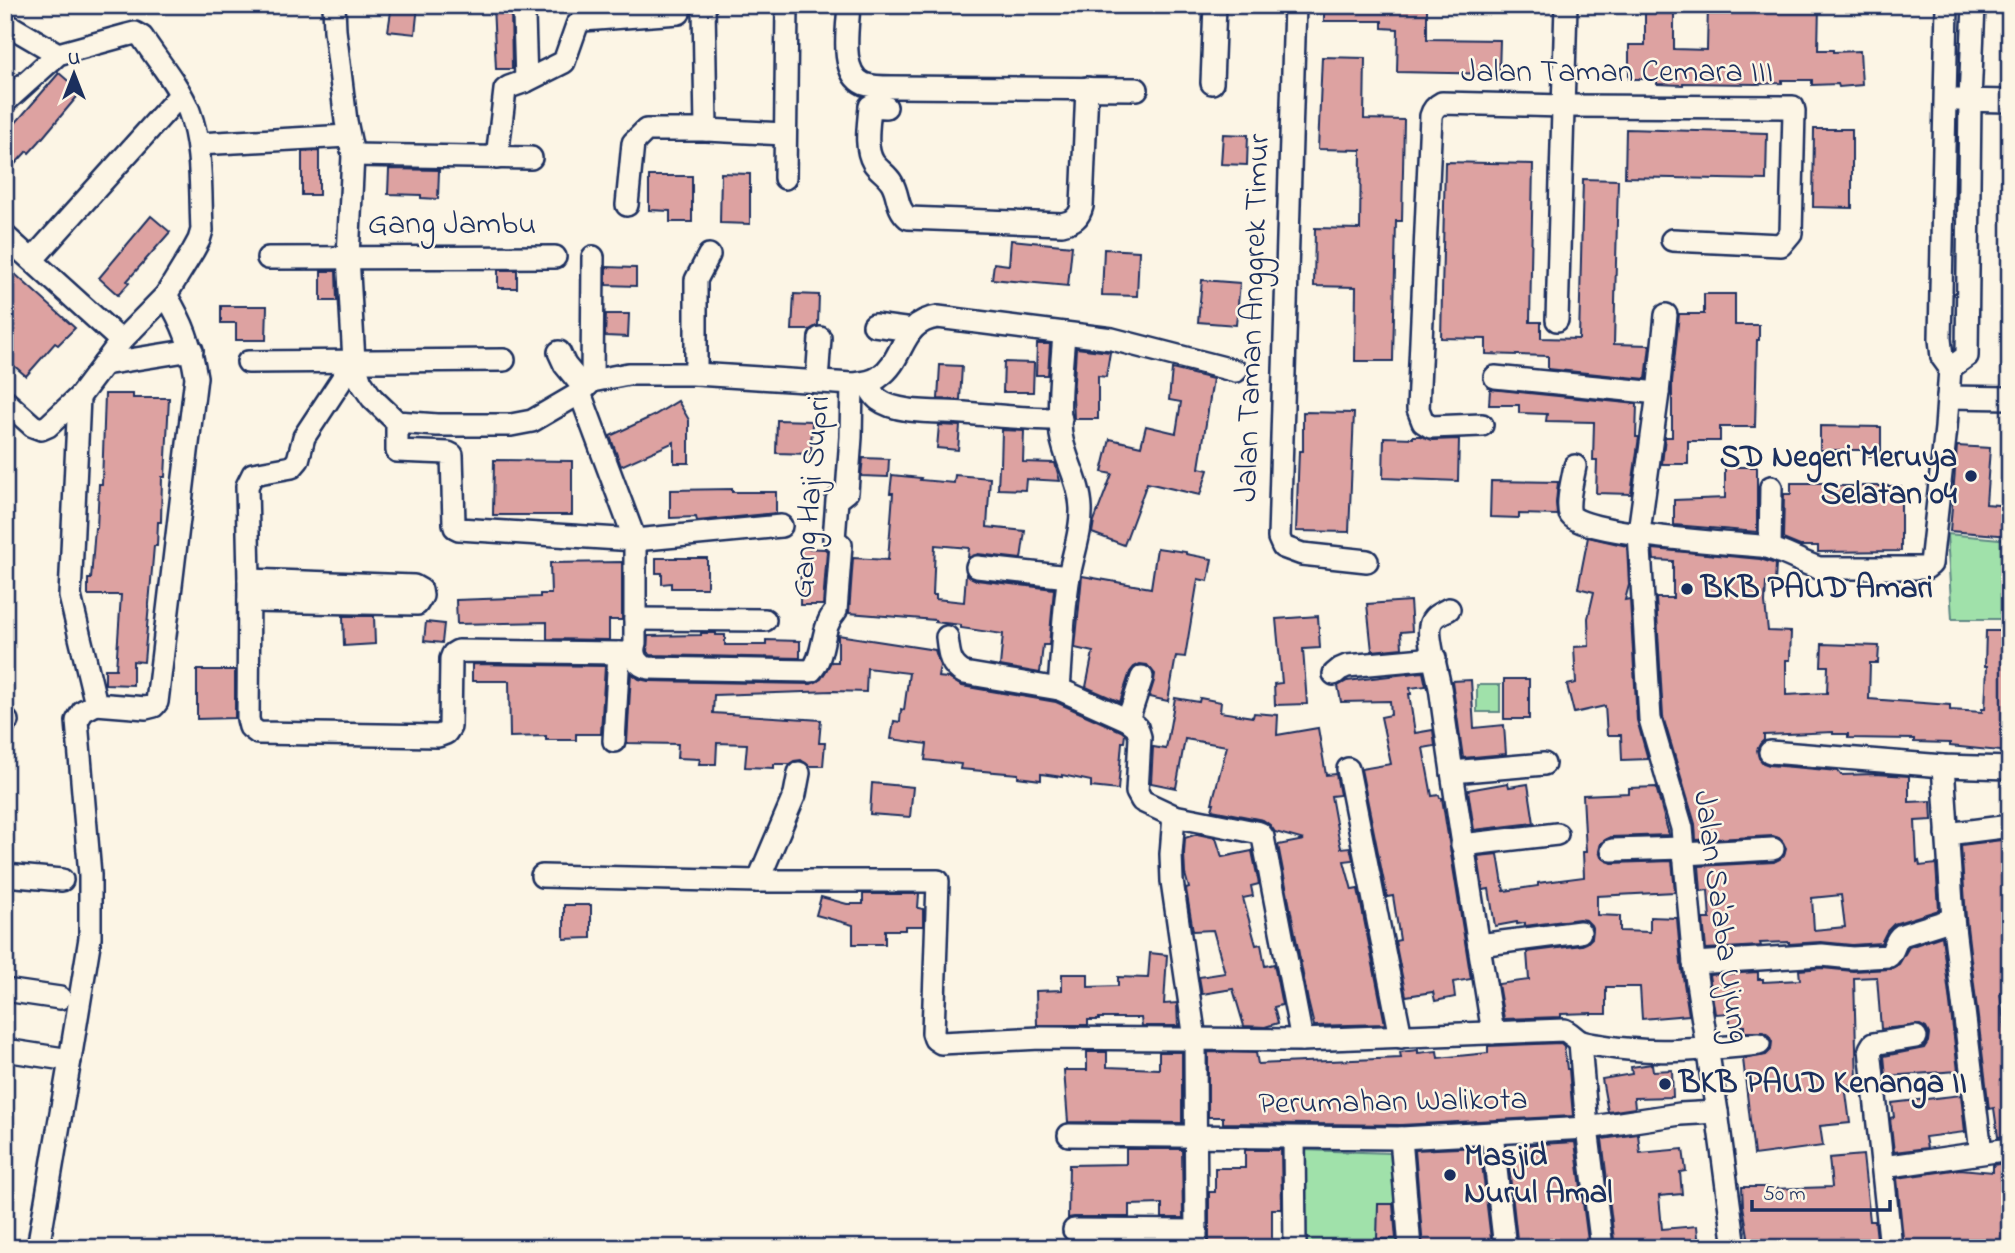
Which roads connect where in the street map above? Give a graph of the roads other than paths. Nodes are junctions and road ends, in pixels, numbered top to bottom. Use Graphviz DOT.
graph roads {
  1 [pos="334,5"];
  2 [pos="704,5"];
  3 [pos="787,5"];
  4 [pos="849,5"];
  5 [pos="1215,5"];
  6 [pos="1295,5"];
  7 [pos="1566,5"];
  8 [pos="1947,5"];
  9 [pos="1974,5"];
  10 [pos="679,13"];
  11 [pos="524,16"];
  12 [pos="5,23"];
  13 [pos="58,54"];
  14 [pos="526,81"];
  15 [pos="1212,83"];
  16 [pos="1087,88"];
  17 [pos="1138,89"];
  18 [pos="180,95"];
  19 [pos="1945,100"];
  20 [pos="1970,100"];
  21 [pos="2010,101"];
  22 [pos="5,102"];
  23 [pos="1563,106"];
  24 [pos="886,107"];
  25 [pos="706,130"];
  26 [pos="785,134"];
  27 [pos="198,144"];
  28 [pos="351,146"];
  29 [pos="497,158"];
  30 [pos="531,158"];
  31 [pos="785,178"];
  32 [pos="627,205"];
  33 [pos="5,236"];
  34 [pos="1672,240"];
  35 [pos="709,255"];
  36 [pos="348,256"];
  37 [pos="555,257"];
  38 [pos="593,257"];
  39 [pos="268,258"];
  40 [pos="32,260"];
  41 [pos="166,295"];
  42 [pos="1665,315"];
  43 [pos="1557,320"];
  44 [pos="874,325"];
  45 [pos="912,330"];
  46 [pos="1064,333"];
  47 [pos="820,338"];
  48 [pos="121,341"];
  49 [pos="192,350"];
  50 [pos="559,352"];
  51 [pos="504,360"];
  52 [pos="354,361"];
  53 [pos="248,362"];
  54 [pos="104,364"];
  55 [pos="1950,368"];
  56 [pos="1236,371"];
  57 [pos="696,374"];
  58 [pos="1495,377"];
  59 [pos="817,380"];
  60 [pos="859,384"];
  61 [pos="585,388"];
  62 [pos="1658,393"];
  63 [pos="79,397"];
  64 [pos="1948,397"];
  65 [pos="2010,398"];
  66 [pos="5,401"];
  67 [pos="1061,419"];
  68 [pos="397,422"];
  69 [pos="1482,425"];
  70 [pos="1576,466"];
  71 [pos="1771,487"];
  72 [pos="781,526"];
  73 [pos="1639,535"];
  74 [pos="635,540"];
  75 [pos="1770,548"];
  76 [pos="1367,561"];
  77 [pos="977,567"];
  78 [pos="1069,577"];
  79 [pos="249,590"];
  80 [pos="1449,609"];
  81 [pos="635,619"];
  82 [pos="765,620"];
  83 [pos="947,637"];
  84 [pos="626,651"];
  85 [pos="1435,658"];
  86 [pos="1335,674"];
  87 [pos="1142,677"];
  88 [pos="1059,689"];
  89 [pos="96,704"];
  90 [pos="1128,720"];
  91 [pos="614,741"];
  92 [pos="1770,752"];
  93 [pos="1544,764"];
  94 [pos="1943,766"];
  95 [pos="2010,768"];
  96 [pos="1348,769"];
  97 [pos="1452,772"];
  98 [pos="799,773"];
  99 [pos="1174,816"];
  100 [pos="2010,826"];
  101 [pos="1557,834"];
  102 [pos="1947,834"];
  103 [pos="1462,845"];
  104 [pos="1773,849"];
  105 [pos="1612,850"];
  106 [pos="1683,851"];
  107 [pos="5,874"];
  108 [pos="542,876"];
  109 [pos="62,880"];
  110 [pos="758,881"];
  111 [pos="1953,919"];
  112 [pos="1580,932"];
  113 [pos="1479,945"];
  114 [pos="1695,963"];
  115 [pos="5,990"];
  116 [pos="60,998"];
  117 [pos="1493,1033"];
  118 [pos="1401,1037"];
  119 [pos="1916,1037"];
  120 [pos="1195,1039"];
  121 [pos="1302,1040"];
  122 [pos="1580,1042"];
  123 [pos="1759,1044"];
  124 [pos="1708,1049"];
  125 [pos="5,1050"];
  126 [pos="70,1060"];
  127 [pos="1717,1112"];
  128 [pos="1587,1128"];
  129 [pos="1492,1134"];
  130 [pos="1069,1135"];
  131 [pos="1195,1137"];
  132 [pos="1294,1138"];
  133 [pos="1401,1138"];
  134 [pos="2010,1149"];
  135 [pos="1981,1152"];
  136 [pos="1883,1167"];
  137 [pos="1074,1230"];
  138 [pos="1196,1239"];
  139 [pos="38,1248"];
  140 [pos="1295,1248"];
  141 [pos="1410,1248"];
  142 [pos="1505,1248"];
  143 [pos="1602,1248"];
  144 [pos="1735,1248"];
  145 [pos="1891,1248"];
  1 -- 28 [label="street"];
  2 -- 25 [label="street"];
  3 -- 26 [label="street"];
  4 -- 16 [label="street"];
  5 -- 15 [label="street"];
  6 -- 76 [label="street, Jalan Taman Anggrek Timur"];
  7 -- 23 [label="street"];
  8 -- 19 [label="street"];
  9 -- 20 [label="street"];
  10 -- 14 [label="street"];
  11 -- 14 [label="street"];
  12 -- 13 [label="street"];
  13 -- 18 [label="street"];
  13 -- 22 [label="street"];
  14 -- 29 [label="street"];
  16 -- 17 [label="street"];
  16 -- 24 [label="street"];
  18 -- 27 [label="street"];
  18 -- 40 [label="street"];
  19 -- 20 [label="street"];
  19 -- 55 [label="street"];
  20 -- 21 [label="street"];
  20 -- 55 [label="street"];
  23 -- 34 [label="street, Jalan Taman Cemara III"];
  23 -- 43 [label="street"];
  23 -- 69 [label="street, Jalan Taman Cemara III"];
  25 -- 26 [label="street"];
  25 -- 32 [label="street"];
  26 -- 31 [label="street"];
  27 -- 28 [label="street"];
  27 -- 41 [label="street"];
  28 -- 29 [label="street"];
  28 -- 36 [label="street"];
  29 -- 30 [label="street"];
  33 -- 40 [label="street"];
  35 -- 57 [label="street"];
  36 -- 37 [label="street, Gang Jambu"];
  36 -- 39 [label="street, Gang Jambu"];
  36 -- 52 [label="street"];
  38 -- 61 [label="street"];
  40 -- 48 [label="street"];
  41 -- 48 [label="street"];
  41 -- 49 [label="street"];
  42 -- 62 [label="street, Jalan Sa'aba Ujung"];
  44 -- 45 [label="street"];
  45 -- 46 [label="street"];
  45 -- 60 [label="street"];
  46 -- 56 [label="street"];
  46 -- 67 [label="street"];
  47 -- 59 [label="street"];
  48 -- 54 [label="street"];
  49 -- 54 [label="street"];
  49 -- 89 [label="street"];
  50 -- 61 [label="street"];
  51 -- 52 [label="street"];
  52 -- 53 [label="street"];
  52 -- 68 [label="street"];
  52 -- 79 [label="street"];
  54 -- 63 [label="street"];
  55 -- 64 [label="street"];
  57 -- 59 [label="street"];
  57 -- 61 [label="street"];
  58 -- 62 [label="street"];
  59 -- 60 [label="street"];
  60 -- 67 [label="street"];
  60 -- 84 [label="street, Gang Haji Supri"];
  61 -- 68 [label="street"];
  61 -- 74 [label="street"];
  62 -- 73 [label="street, Jalan Sa'aba Ujung"];
  63 -- 66 [label="street"];
  63 -- 89 [label="street"];
  64 -- 65 [label="street"];
  64 -- 75 [label="street"];
  67 -- 78 [label="street"];
  68 -- 74 [label="street"];
  70 -- 73 [label="street"];
  71 -- 75 [label="street"];
  72 -- 74 [label="street"];
  73 -- 75 [label="street"];
  73 -- 106 [label="street, Jalan Sa'aba Ujung"];
  74 -- 81 [label="street"];
  77 -- 78 [label="street"];
  78 -- 88 [label="street"];
  79 -- 79 [label="street"];
  79 -- 84 [label="street"];
  80 -- 85 [label="street"];
  81 -- 82 [label="street"];
  81 -- 84 [label="street"];
  83 -- 88 [label="street"];
  84 -- 91 [label="street"];
  85 -- 86 [label="street"];
  85 -- 97 [label="street"];
  87 -- 90 [label="street"];
  88 -- 90 [label="street"];
  89 -- 126 [label="street"];
  90 -- 99 [label="street"];
  92 -- 94 [label="street"];
  93 -- 97 [label="street"];
  94 -- 95 [label="street"];
  94 -- 102 [label="street"];
  96 -- 118 [label="street"];
  97 -- 103 [label="street"];
  98 -- 110 [label="street"];
  99 -- 120 [label="street"];
  99 -- 121 [label="street"];
  100 -- 102 [label="street"];
  101 -- 103 [label="street"];
  102 -- 111 [label="street"];
  103 -- 113 [label="street"];
  104 -- 106 [label="street"];
  105 -- 106 [label="street"];
  106 -- 114 [label="street, Jalan Sa'aba Ujung"];
  107 -- 109 [label="street"];
  108 -- 110 [label="street"];
  110 -- 120 [label="street"];
  111 -- 114 [label="street"];
  111 -- 135 [label="street"];
  112 -- 113 [label="street"];
  113 -- 117 [label="street"];
  114 -- 124 [label="street, Jalan Sa'aba Ujung"];
  115 -- 116 [label="street"];
  117 -- 118 [label="street"];
  117 -- 122 [label="street"];
  118 -- 121 [label="street"];
  119 -- 136 [label="street"];
  120 -- 121 [label="street"];
  120 -- 131 [label="street"];
  122 -- 124 [label="street"];
  122 -- 128 [label="street"];
  123 -- 124 [label="street"];
  124 -- 127 [label="street, Jalan Sa'aba Ujung"];
  125 -- 126 [label="street"];
  126 -- 139 [label="street"];
  127 -- 128 [label="street, Perumahan Walikota"];
  127 -- 144 [label="street, Jalan Sa'aba Ujung"];
  128 -- 129 [label="street, Perumahan Walikota"];
  128 -- 143 [label="street"];
  129 -- 133 [label="street, Perumahan Walikota"];
  129 -- 142 [label="street"];
  130 -- 131 [label="street, Perumahan Walikota"];
  131 -- 132 [label="street, Perumahan Walikota"];
  131 -- 138 [label="street"];
  132 -- 133 [label="street, Perumahan Walikota"];
  132 -- 140 [label="street"];
  133 -- 141 [label="street"];
  134 -- 135 [label="street"];
  135 -- 136 [label="street"];
  136 -- 145 [label="street"];
  137 -- 138 [label="street"];
}
